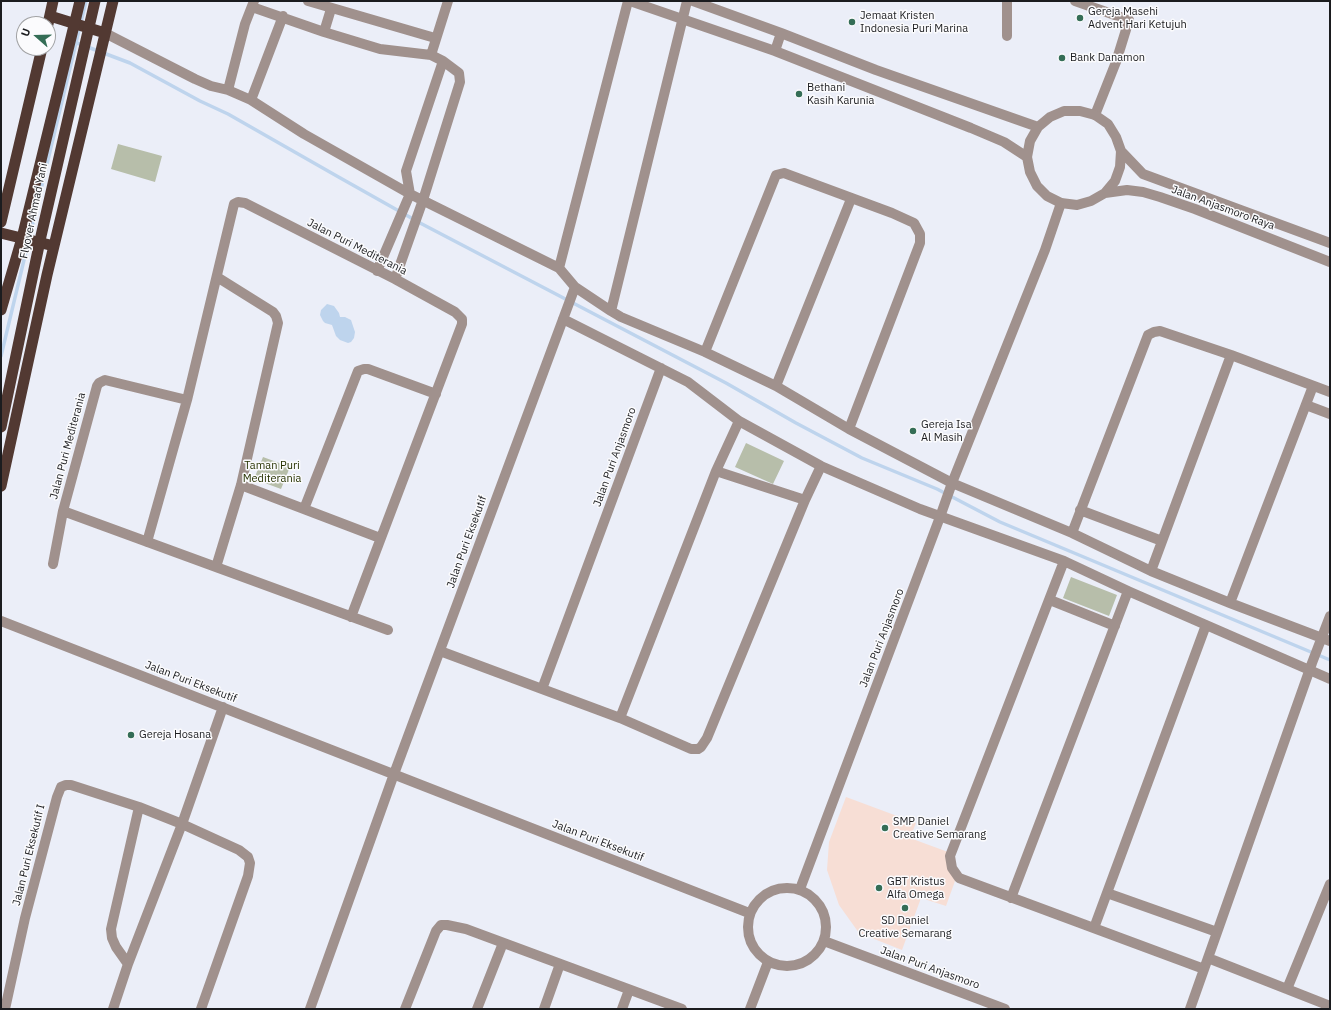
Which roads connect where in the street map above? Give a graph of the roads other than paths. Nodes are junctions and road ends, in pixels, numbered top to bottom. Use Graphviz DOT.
graph roads {
  1 [pos="53,1"];
  2 [pos="80,1"];
  3 [pos="95,1"];
  4 [pos="113,1"];
  5 [pos="308,1"];
  6 [pos="448,1"];
  7 [pos="629,1"];
  8 [pos="687,1"];
  9 [pos="693,1"];
  10 [pos="1008,1"];
  11 [pos="1075,1"];
  12 [pos="253,4"];
  13 [pos="331,8"];
  14 [pos="50,16"];
  15 [pos="283,16"];
  16 [pos="683,19"];
  17 [pos="56,21"];
  18 [pos="324,32"];
  19 [pos="781,33"];
  20 [pos="1007,36"];
  21 [pos="105,38"];
  22 [pos="435,38"];
  23 [pos="775,51"];
  24 [pos="431,55"];
  25 [pos="40,56"];
  26 [pos="443,61"];
  27 [pos="228,90"];
  28 [pos="251,100"];
  29 [pos="1095,115"];
  30 [pos="1038,128"];
  31 [pos="1121,151"];
  32 [pos="1027,157"];
  33 [pos="1105,193"];
  34 [pos="410,194"];
  35 [pos="851,199"];
  36 [pos="423,200"];
  37 [pos="1061,203"];
  38 [pos="1,222"];
  39 [pos="1,233"];
  40 [pos="1330,243"];
  41 [pos="54,246"];
  42 [pos="1330,262"];
  43 [pos="559,268"];
  44 [pos="377,271"];
  45 [pos="217,277"];
  46 [pos="395,280"];
  47 [pos="575,287"];
  48 [pos="1,310"];
  49 [pos="611,311"];
  50 [pos="564,317"];
  51 [pos="705,352"];
  52 [pos="1231,355"];
  53 [pos="661,368"];
  54 [pos="776,386"];
  55 [pos="1313,386"];
  56 [pos="1330,392"];
  57 [pos="436,394"];
  58 [pos="187,400"];
  59 [pos="1306,404"];
  60 [pos="1330,414"];
  61 [pos="739,421"];
  62 [pos="1,427"];
  63 [pos="849,429"];
  64 [pos="821,466"];
  65 [pos="716,471"];
  66 [pos="241,485"];
  67 [pos="951,485"];
  68 [pos="1,486"];
  69 [pos="805,500"];
  70 [pos="304,509"];
  71 [pos="1080,510"];
  72 [pos="63,511"];
  73 [pos="942,513"];
  74 [pos="1072,533"];
  75 [pos="380,538"];
  76 [pos="1162,541"];
  77 [pos="147,542"];
  78 [pos="1064,562"];
  79 [pos="53,564"];
  80 [pos="216,567"];
  81 [pos="1151,571"];
  82 [pos="1128,591"];
  83 [pos="1050,600"];
  84 [pos="1230,603"];
  85 [pos="1330,616"];
  86 [pos="351,617"];
  87 [pos="1,621"];
  88 [pos="1206,625"];
  89 [pos="1115,626"];
  90 [pos="388,630"];
  91 [pos="1324,641"];
  92 [pos="440,651"];
  93 [pos="1310,667"];
  94 [pos="1330,679"];
  95 [pos="542,689"];
  96 [pos="223,707"];
  97 [pos="620,718"];
  98 [pos="394,774"];
  99 [pos="139,807"];
  100 [pos="182,824"];
  101 [pos="1330,884"];
  102 [pos="800,889"];
  103 [pos="1107,894"];
  104 [pos="1011,898"];
  105 [pos="750,913"];
  106 [pos="1094,928"];
  107 [pos="1217,932"];
  108 [pos="824,941"];
  109 [pos="503,943"];
  110 [pos="1208,958"];
  111 [pos="768,962"];
  112 [pos="128,964"];
  113 [pos="560,964"];
  114 [pos="1204,969"];
  115 [pos="1287,989"];
  116 [pos="629,990"];
  117 [pos="1330,1006"];
  118 [pos="5,1009"];
  119 [pos="113,1009"];
  120 [pos="201,1009"];
  121 [pos="310,1009"];
  122 [pos="405,1009"];
  123 [pos="477,1009"];
  124 [pos="544,1009"];
  125 [pos="622,1009"];
  126 [pos="682,1009"];
  127 [pos="750,1009"];
  128 [pos="1005,1009"];
  129 [pos="1190,1009"];
  1 -- 14 [label="highway"];
  2 -- 48 [label="highway, Flyover Ahmad Yani, bridge"];
  3 -- 62 [label="highway, Flyover Ahmad Yani, bridge"];
  4 -- 21 [label="highway"];
  5 -- 13 [label="street"];
  6 -- 22 [label="street"];
  7 -- 16 [label="street"];
  7 -- 43 [label="street"];
  8 -- 16 [label="street"];
  9 -- 19 [label="street"];
  10 -- 20 [label="street"];
  11 -- 29 [label="street"];
  12 -- 15 [label="street"];
  12 -- 27 [label="street"];
  13 -- 18 [label="street"];
  13 -- 22 [label="street"];
  15 -- 18 [label="street"];
  15 -- 28 [label="street"];
  16 -- 23 [label="street"];
  16 -- 49 [label="street"];
  17 -- 21 [label="highway, bridge"];
  18 -- 24 [label="street"];
  19 -- 23 [label="street"];
  19 -- 30 [label="street"];
  21 -- 27 [label="street"];
  21 -- 41 [label="highway"];
  22 -- 24 [label="street"];
  23 -- 32 [label="street"];
  24 -- 26 [label="street"];
  25 -- 38 [label="highway"];
  26 -- 34 [label="street"];
  26 -- 36 [label="street"];
  27 -- 28 [label="street"];
  28 -- 34 [label="street"];
  29 -- 30 [label="street"];
  29 -- 31 [label="street"];
  30 -- 32 [label="street"];
  31 -- 33 [label="street"];
  31 -- 40 [label="street, Jalan Anjasmoro Raya"];
  32 -- 37 [label="street"];
  33 -- 37 [label="street"];
  33 -- 42 [label="street, Jalan Anjasmoro Raya"];
  34 -- 36 [label="street"];
  34 -- 44 [label="street"];
  35 -- 51 [label="street"];
  35 -- 54 [label="street"];
  35 -- 63 [label="street"];
  36 -- 43 [label="street"];
  36 -- 46 [label="street"];
  37 -- 67 [label="street, Jalan Puri Anjasmoro"];
  39 -- 41 [label="highway, bridge"];
  41 -- 68 [label="highway"];
  43 -- 47 [label="street"];
  44 -- 45 [label="street, Jalan Puri Mediterania"];
  44 -- 46 [label="street, Jalan Puri Mediterania"];
  45 -- 58 [label="street, Jalan Puri Mediterania"];
  45 -- 66 [label="street"];
  46 -- 57 [label="street, Jalan Puri Mediterania"];
  47 -- 49 [label="street"];
  47 -- 50 [label="street, Jalan Puri Eksekutif"];
  49 -- 51 [label="street"];
  50 -- 53 [label="street"];
  50 -- 92 [label="street, Jalan Puri Eksekutif"];
  51 -- 54 [label="street"];
  52 -- 55 [label="street"];
  52 -- 71 [label="street"];
  52 -- 76 [label="street"];
  53 -- 61 [label="street"];
  53 -- 95 [label="street, Jalan Puri Anjasmoro"];
  54 -- 63 [label="street"];
  55 -- 56 [label="street"];
  55 -- 59 [label="street"];
  57 -- 70 [label="street"];
  57 -- 75 [label="street, Jalan Puri Mediterania"];
  58 -- 72 [label="street, Jalan Puri Mediterania"];
  58 -- 77 [label="street, Jalan Puri Mediterania"];
  59 -- 60 [label="street"];
  59 -- 84 [label="street"];
  61 -- 64 [label="street"];
  61 -- 65 [label="street"];
  63 -- 67 [label="street"];
  64 -- 69 [label="street"];
  64 -- 73 [label="street"];
  65 -- 69 [label="street"];
  65 -- 97 [label="street"];
  66 -- 70 [label="street"];
  66 -- 80 [label="street"];
  67 -- 73 [label="street, Jalan Puri Anjasmoro"];
  67 -- 74 [label="street"];
  69 -- 97 [label="street"];
  70 -- 75 [label="street"];
  71 -- 74 [label="street"];
  71 -- 76 [label="street"];
  72 -- 77 [label="street, Jalan Puri Mediterania"];
  72 -- 79 [label="street, Jalan Puri Mediterania"];
  73 -- 78 [label="street"];
  73 -- 102 [label="street, Jalan Puri Anjasmoro"];
  74 -- 81 [label="street"];
  75 -- 86 [label="street, Jalan Puri Mediterania"];
  76 -- 81 [label="street"];
  77 -- 80 [label="street, Jalan Puri Mediterania"];
  78 -- 82 [label="street"];
  78 -- 83 [label="street"];
  80 -- 86 [label="street, Jalan Puri Mediterania"];
  81 -- 84 [label="street"];
  82 -- 88 [label="street"];
  82 -- 89 [label="street"];
  83 -- 89 [label="street"];
  83 -- 104 [label="street"];
  84 -- 91 [label="street"];
  85 -- 91 [label="street"];
  86 -- 90 [label="street, Jalan Puri Mediterania"];
  87 -- 96 [label="street, Jalan Puri Eksekutif"];
  88 -- 93 [label="street"];
  88 -- 103 [label="street"];
  89 -- 104 [label="street"];
  91 -- 93 [label="street"];
  92 -- 95 [label="street"];
  92 -- 98 [label="street, Jalan Puri Eksekutif"];
  93 -- 94 [label="street"];
  93 -- 107 [label="street"];
  95 -- 97 [label="street"];
  96 -- 98 [label="street, Jalan Puri Eksekutif"];
  96 -- 100 [label="street"];
  98 -- 105 [label="street, Jalan Puri Eksekutif"];
  98 -- 121 [label="street, Jalan Puri Eksekutif"];
  99 -- 100 [label="street, Jalan Puri Eksekutif I"];
  99 -- 112 [label="street"];
  99 -- 118 [label="street, Jalan Puri Eksekutif I"];
  100 -- 112 [label="street"];
  100 -- 120 [label="street, Jalan Puri Eksekutif I"];
  101 -- 115 [label="street"];
  102 -- 105 [label="street"];
  102 -- 108 [label="street"];
  103 -- 106 [label="street"];
  103 -- 107 [label="street"];
  104 -- 106 [label="street"];
  105 -- 111 [label="street"];
  106 -- 114 [label="street"];
  107 -- 110 [label="street"];
  108 -- 111 [label="street"];
  108 -- 128 [label="street, Jalan Puri Anjasmoro"];
  109 -- 113 [label="street"];
  109 -- 122 [label="street"];
  109 -- 123 [label="street"];
  110 -- 114 [label="street"];
  110 -- 115 [label="street"];
  111 -- 127 [label="street"];
  112 -- 119 [label="street"];
  113 -- 116 [label="street"];
  113 -- 124 [label="street"];
  114 -- 129 [label="street"];
  115 -- 117 [label="street"];
  116 -- 125 [label="street"];
  116 -- 126 [label="street"];
}
